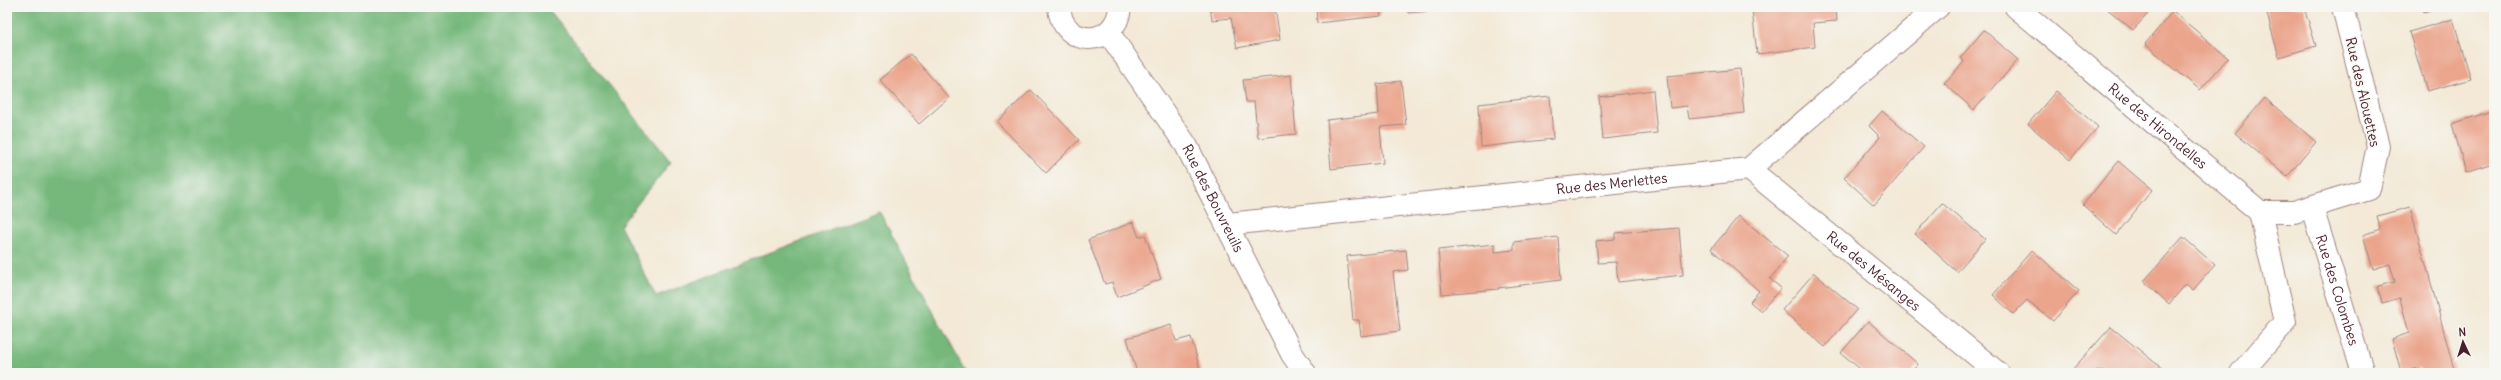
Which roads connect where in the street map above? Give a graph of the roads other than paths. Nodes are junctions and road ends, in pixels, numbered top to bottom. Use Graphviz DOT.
graph roads {
  1 [pos="1059,7"];
  2 [pos="1120,7"];
  3 [pos="1938,7"];
  4 [pos="2016,7"];
  5 [pos="2343,7"];
  6 [pos="1108,32"];
  7 [pos="1749,169"];
  8 [pos="2312,208"];
  9 [pos="2260,212"];
  10 [pos="1228,224"];
  11 [pos="1299,370"];
  12 [pos="1998,373"];
  13 [pos="2241,373"];
  14 [pos="2363,373"];
  1 -- 6 [label="street"];
  2 -- 6 [label="street"];
  3 -- 7 [label="street"];
  4 -- 9 [label="street, Rue des Hirondelles"];
  5 -- 8 [label="street, Rue des Alouettes"];
  6 -- 10 [label="street, Rue des Bouvreuils"];
  7 -- 10 [label="street, Rue des Merlettes"];
  7 -- 12 [label="street, Rue des Mésanges"];
  8 -- 9 [label="street"];
  8 -- 14 [label="street, Rue des Colombes"];
  9 -- 13 [label="street"];
  10 -- 11 [label="street, Rue des Bouvreuils"];
}
